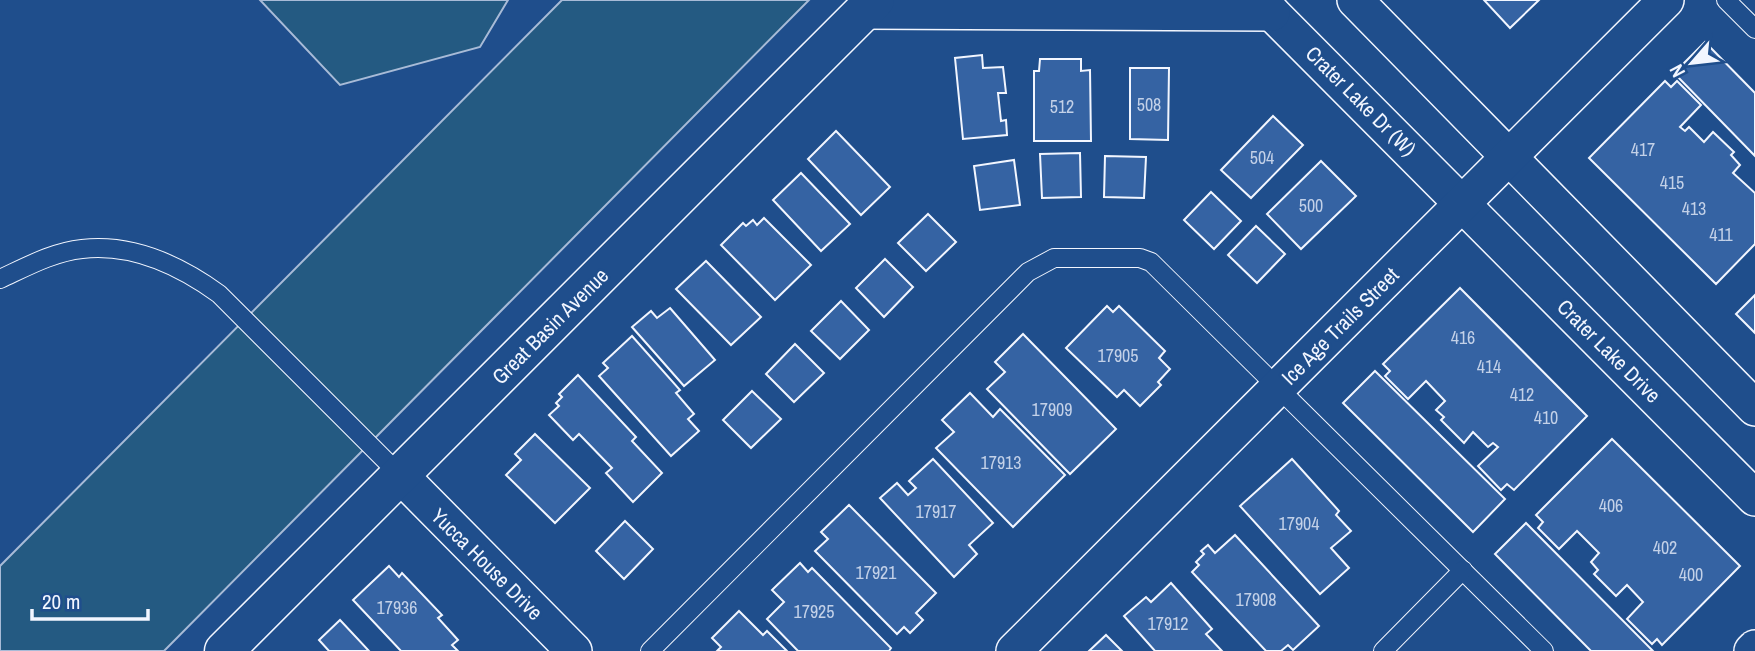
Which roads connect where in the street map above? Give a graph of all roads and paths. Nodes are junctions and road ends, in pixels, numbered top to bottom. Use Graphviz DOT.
graph roads {
  1 [pos="1354,0"];
  2 [pos="1666,0"];
  3 [pos="1726,0"];
  4 [pos="869,6"];
  5 [pos="1266,6"];
  6 [pos="1755,29"];
  7 [pos="1510,156"];
  8 [pos="1463,203"];
  9 [pos="0,279"];
  10 [pos="1279,387"];
  11 [pos="1755,408"];
  12 [pos="401,476"];
  13 [pos="1755,498"];
  14 [pos="1463,570"];
  15 [pos="224,651"];
  16 [pos="574,651"];
  17 [pos="650,651"];
  18 [pos="1014,651"];
  19 [pos="1383,651"];
  20 [pos="1544,651"];
  1 -- 7 [label="street"];
  2 -- 7 [label="street, Ice Age Trails Street"];
  3 -- 6 [label="lane"];
  4 -- 5 [label="street"];
  4 -- 12 [label="street, Great Basin Avenue"];
  5 -- 8 [label="street, Crater Lake Dr (W)"];
  7 -- 8 [label="street, Ice Age Trails Street"];
  7 -- 11 [label="street"];
  8 -- 10 [label="street, Ice Age Trails Street"];
  8 -- 13 [label="street, Crater Lake Drive"];
  9 -- 12 [label="lane"];
  10 -- 14 [label="lane"];
  10 -- 17 [label="lane"];
  10 -- 18 [label="street, Ice Age Trails Street"];
  12 -- 15 [label="street, Great Basin Avenue"];
  12 -- 16 [label="street, Yucca House Drive"];
  14 -- 19 [label="lane"];
  14 -- 20 [label="lane"];
}
